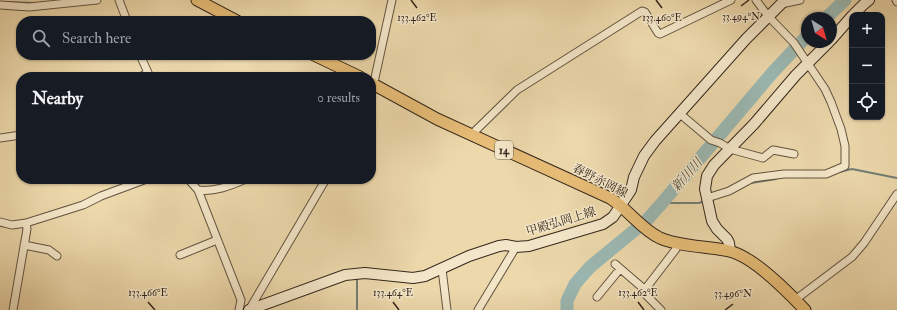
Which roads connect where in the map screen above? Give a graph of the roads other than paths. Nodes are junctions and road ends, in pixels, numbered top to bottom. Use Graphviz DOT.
graph roads {
  1 [pos="1,0"];
  2 [pos="97,0"];
  3 [pos="119,0"];
  4 [pos="197,0"];
  5 [pos="392,0"];
  6 [pos="731,0"];
  7 [pos="756,0"];
  8 [pos="800,0"];
  9 [pos="869,0"];
  10 [pos="783,2"];
  11 [pos="0,5"];
  12 [pos="857,12"];
  13 [pos="125,16"];
  14 [pos="227,16"];
  15 [pos="768,16"];
  16 [pos="849,20"];
  17 [pos="837,33"];
  18 [pos="823,48"];
  19 [pos="142,60"];
  20 [pos="324,60"];
  21 [pos="808,64"];
  22 [pos="148,72"];
  23 [pos="350,72"];
  24 [pos="376,72"];
  25 [pos="376,86"];
  26 [pos="679,114"];
  27 [pos="16,135"];
  28 [pos="471,135"];
  29 [pos="0,138"];
  30 [pos="730,148"];
  31 [pos="794,154"];
  32 [pos="133,184"];
  33 [pos="193,184"];
  34 [pos="234,184"];
  35 [pos="323,184"];
  36 [pos="198,190"];
  37 [pos="897,194"];
  38 [pos="707,200"];
  39 [pos="622,205"];
  40 [pos="0,222"];
  41 [pos="26,223"];
  42 [pos="217,240"];
  43 [pos="677,243"];
  44 [pos="24,245"];
  45 [pos="516,247"];
  46 [pos="730,251"];
  47 [pos="180,255"];
  48 [pos="58,256"];
  49 [pos="442,269"];
  50 [pos="644,289"];
  51 [pos="596,297"];
  52 [pos="795,300"];
  53 [pos="13,310"];
  54 [pos="239,310"];
  55 [pos="249,310"];
  56 [pos="447,310"];
  57 [pos="478,310"];
  58 [pos="661,310"];
  59 [pos="805,310"];
  1 -- 11 [label="street"];
  2 -- 11 [label="street"];
  3 -- 13 [label="street"];
  4 -- 14 [label="main road"];
  5 -- 24 [label="street"];
  6 -- 28 [label="street"];
  7 -- 15 [label="street"];
  8 -- 10 [label="street"];
  9 -- 12 [label="main road"];
  10 -- 15 [label="main road, 甲殿弘岡上線"];
  15 -- 21 [label="street"];
  15 -- 26 [label="main road, 甲殿弘岡上線"];
  16 -- 17 [label="main road"];
  18 -- 21 [label="main road"];
  19 -- 22 [label="street"];
  20 -- 23 [label="main road"];
  21 -- 30 [label="main road"];
  21 -- 38 [label="street"];
  25 -- 28 [label="main road, 春野赤岡線 / 14"];
  26 -- 30 [label="street"];
  26 -- 39 [label="main road, 甲殿弘岡上線"];
  27 -- 29 [label="street"];
  28 -- 39 [label="main road, 春野赤岡線 / 14"];
  30 -- 31 [label="street"];
  30 -- 38 [label="main road"];
  32 -- 41 [label="street"];
  33 -- 36 [label="street"];
  34 -- 36 [label="street"];
  35 -- 55 [label="street"];
  36 -- 42 [label="street"];
  37 -- 52 [label="street"];
  38 -- 46 [label="main road"];
  39 -- 43 [label="main road, 春野赤岡線 / 14"];
  39 -- 45 [label="main road, 甲殿弘岡上線"];
  40 -- 41 [label="street"];
  41 -- 44 [label="street"];
  42 -- 47 [label="street"];
  42 -- 54 [label="street"];
  43 -- 46 [label="main road, 春野赤岡線 / 14"];
  43 -- 50 [label="street"];
  44 -- 48 [label="street"];
  44 -- 53 [label="street"];
  45 -- 49 [label="main road, 甲殿弘岡上線"];
  45 -- 57 [label="street"];
  46 -- 52 [label="main road, 春野赤岡線 / 14"];
  49 -- 55 [label="main road, 甲殿弘岡上線"];
  49 -- 56 [label="street"];
  50 -- 51 [label="street"];
  50 -- 58 [label="street"];
  52 -- 59 [label="main road, 春野赤岡線 / 14"];
}
